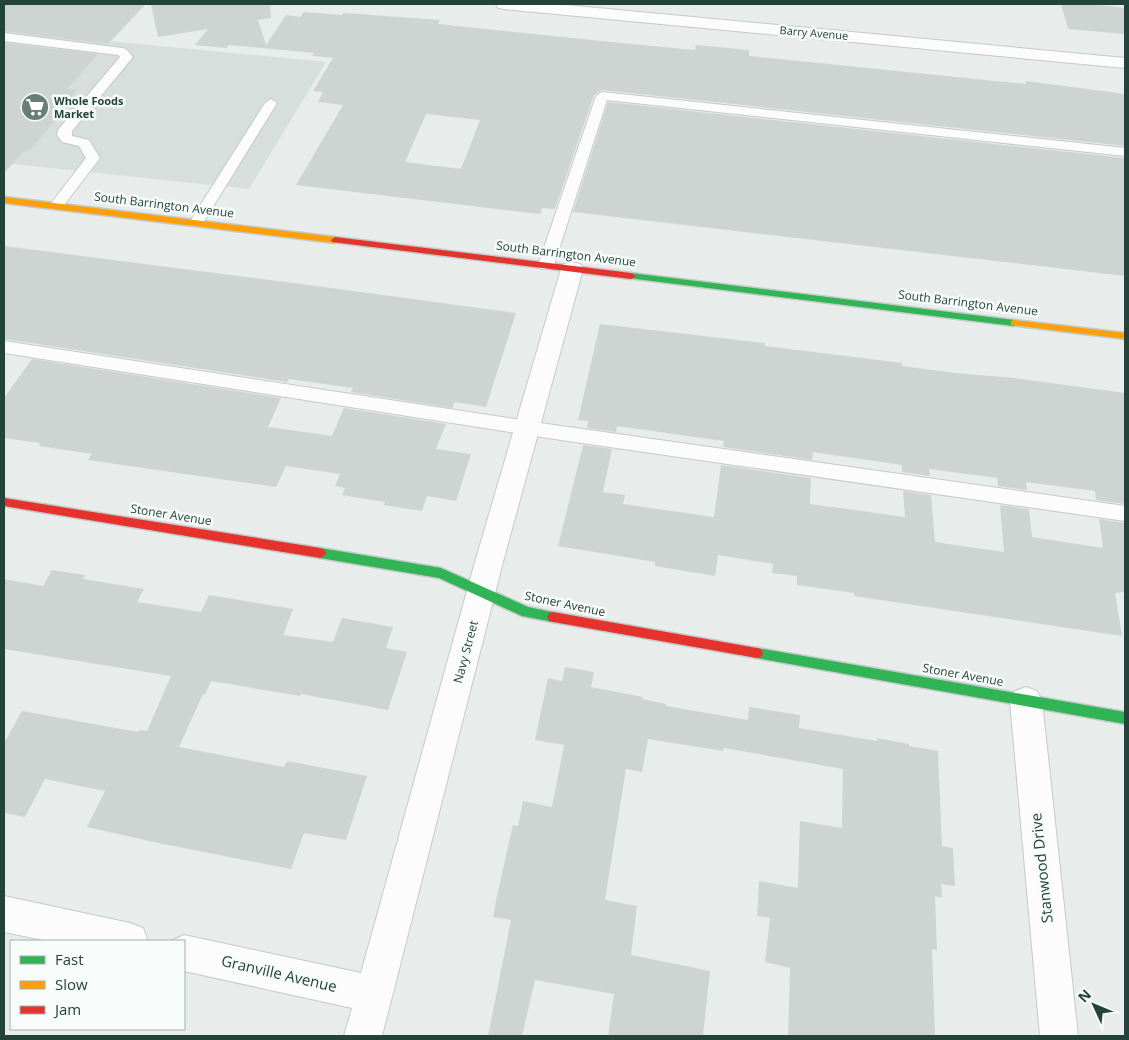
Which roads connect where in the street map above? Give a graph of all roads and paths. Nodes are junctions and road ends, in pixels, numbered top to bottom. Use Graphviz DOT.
graph roads {
  1 [pos="504,4"];
  2 [pos="4,37"];
  3 [pos="1125,63"];
  4 [pos="271,103"];
  5 [pos="80,112"];
  6 [pos="1125,152"];
  7 [pos="4,200"];
  8 [pos="56,206"];
  9 [pos="196,223"];
  10 [pos="559,267"];
  11 [pos="1125,336"];
  12 [pos="4,347"];
  13 [pos="528,428"];
  14 [pos="4,502"];
  15 [pos="1125,514"];
  16 [pos="482,592"];
  17 [pos="1026,701"];
  18 [pos="1125,718"];
  19 [pos="4,914"];
  20 [pos="125,940"];
  21 [pos="185,953"];
  22 [pos="375,994"];
  23 [pos="363,1036"];
  24 [pos="1059,1036"];
  1 -- 3 [label="street, Barry Avenue"];
  2 -- 5 [label="lane"];
  4 -- 9 [label="lane"];
  5 -- 8 [label="lane"];
  6 -- 10 [label="lane"];
  7 -- 8 [label="street, South Barrington Avenue"];
  8 -- 9 [label="street, South Barrington Avenue"];
  9 -- 10 [label="street, South Barrington Avenue"];
  10 -- 11 [label="street, South Barrington Avenue"];
  10 -- 13 [label="street, Navy Street"];
  12 -- 13 [label="lane"];
  13 -- 15 [label="lane"];
  13 -- 16 [label="street, Navy Street"];
  14 -- 16 [label="street, Stoner Avenue"];
  16 -- 17 [label="street, Stoner Avenue"];
  16 -- 22 [label="street, Navy Street"];
  17 -- 18 [label="street, Stoner Avenue"];
  17 -- 24 [label="street, Stanwood Drive"];
  19 -- 20 [label="street"];
  21 -- 22 [label="street, Granville Avenue"];
  22 -- 23 [label="street, Navy Street"];
}
